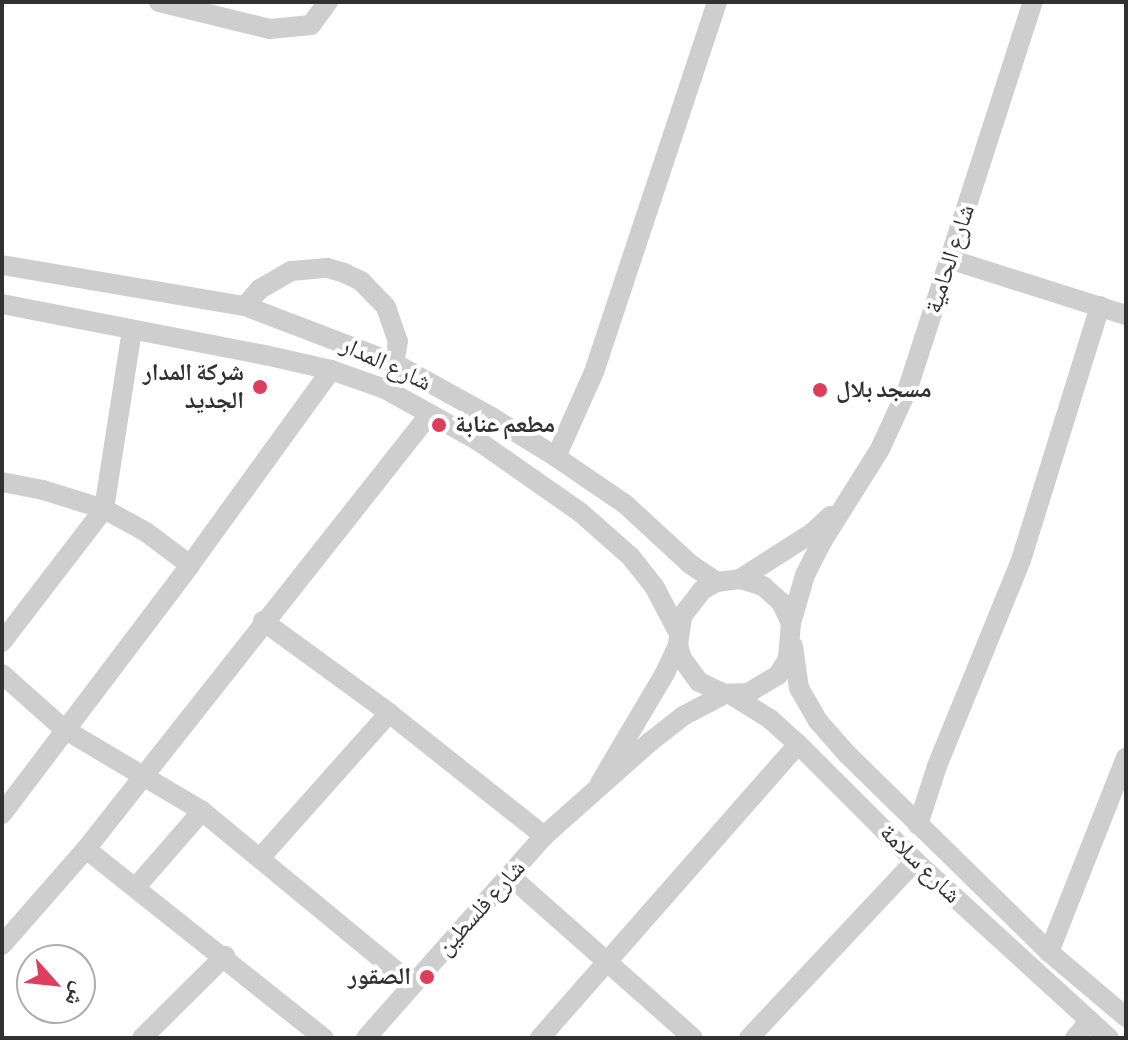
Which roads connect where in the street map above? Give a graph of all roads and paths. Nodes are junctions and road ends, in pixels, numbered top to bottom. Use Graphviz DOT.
graph roads {
  1 [pos="159,2"];
  2 [pos="328,2"];
  3 [pos="717,2"];
  4 [pos="1033,2"];
  5 [pos="949,259"];
  6 [pos="2,265"];
  7 [pos="2,304"];
  8 [pos="245,306"];
  9 [pos="1100,306"];
  10 [pos="1126,315"];
  11 [pos="132,331"];
  12 [pos="394,363"];
  13 [pos="331,370"];
  14 [pos="429,415"];
  15 [pos="556,457"];
  16 [pos="2,482"];
  17 [pos="842,505"];
  18 [pos="104,509"];
  19 [pos="190,565"];
  20 [pos="740,579"];
  21 [pos="717,582"];
  22 [pos="263,621"];
  23 [pos="792,632"];
  24 [pos="678,638"];
  25 [pos="2,642"];
  26 [pos="2,674"];
  27 [pos="727,694"];
  28 [pos="389,713"];
  29 [pos="64,729"];
  30 [pos="798,744"];
  31 [pos="1126,758"];
  32 [pos="142,773"];
  33 [pos="600,783"];
  34 [pos="202,811"];
  35 [pos="2,814"];
  36 [pos="918,825"];
  37 [pos="544,836"];
  38 [pos="86,849"];
  39 [pos="260,858"];
  40 [pos="915,861"];
  41 [pos="510,876"];
  42 [pos="136,887"];
  43 [pos="2,945"];
  44 [pos="1049,952"];
  45 [pos="225,956"];
  46 [pos="606,962"];
  47 [pos="412,984"];
  48 [pos="1126,1017"];
  49 [pos="1090,1021"];
  50 [pos="142,1038"];
  51 [pos="324,1038"];
  52 [pos="366,1038"];
  53 [pos="540,1038"];
  54 [pos="693,1038"];
  55 [pos="749,1038"];
  56 [pos="1075,1038"];
  57 [pos="1109,1038"];
  1 -- 2 [label="street"];
  3 -- 15 [label="street"];
  4 -- 5 [label="street, شارع الحامية"];
  5 -- 9 [label="street"];
  5 -- 17 [label="street, شارع الحامية"];
  6 -- 8 [label="street, شارع المدار"];
  7 -- 11 [label="street, شارع المدار"];
  8 -- 12 [label="street, شارع المدار"];
  8 -- 12 [label="street"];
  9 -- 10 [label="street"];
  9 -- 36 [label="street"];
  11 -- 13 [label="street, شارع المدار"];
  11 -- 18 [label="street"];
  12 -- 15 [label="street, شارع المدار"];
  13 -- 14 [label="street, شارع المدار"];
  13 -- 19 [label="street"];
  14 -- 22 [label="street"];
  14 -- 24 [label="street, شارع المدار"];
  15 -- 21 [label="street, شارع المدار"];
  16 -- 18 [label="street"];
  17 -- 20 [label="street"];
  17 -- 23 [label="street"];
  18 -- 19 [label="street"];
  18 -- 25 [label="street"];
  19 -- 29 [label="street"];
  20 -- 21 [label="street"];
  20 -- 23 [label="street"];
  21 -- 24 [label="street"];
  22 -- 28 [label="street"];
  22 -- 32 [label="street"];
  23 -- 27 [label="street"];
  23 -- 36 [label="street, شارع سلامة"];
  24 -- 27 [label="street"];
  24 -- 33 [label="street"];
  26 -- 29 [label="street"];
  27 -- 30 [label="street, شارع سلامة"];
  27 -- 33 [label="street"];
  28 -- 37 [label="street"];
  28 -- 39 [label="street"];
  29 -- 32 [label="street"];
  29 -- 35 [label="street"];
  30 -- 40 [label="street, شارع سلامة"];
  30 -- 46 [label="street"];
  31 -- 44 [label="street"];
  32 -- 34 [label="street"];
  32 -- 38 [label="street"];
  33 -- 37 [label="street, شارع فلسطين"];
  34 -- 39 [label="street"];
  34 -- 42 [label="street"];
  36 -- 44 [label="street, شارع سلامة"];
  37 -- 41 [label="street, شارع فلسطين"];
  38 -- 42 [label="street"];
  38 -- 43 [label="street"];
  39 -- 47 [label="street"];
  40 -- 49 [label="street, شارع سلامة"];
  40 -- 55 [label="street"];
  41 -- 46 [label="street"];
  41 -- 47 [label="street, شارع فلسطين"];
  42 -- 45 [label="street"];
  44 -- 48 [label="street, شارع سلامة"];
  45 -- 50 [label="street"];
  45 -- 51 [label="street"];
  46 -- 53 [label="street"];
  46 -- 54 [label="street"];
  47 -- 52 [label="street, شارع فلسطين"];
  49 -- 56 [label="street"];
  49 -- 57 [label="street, شارع سلامة"];
}
